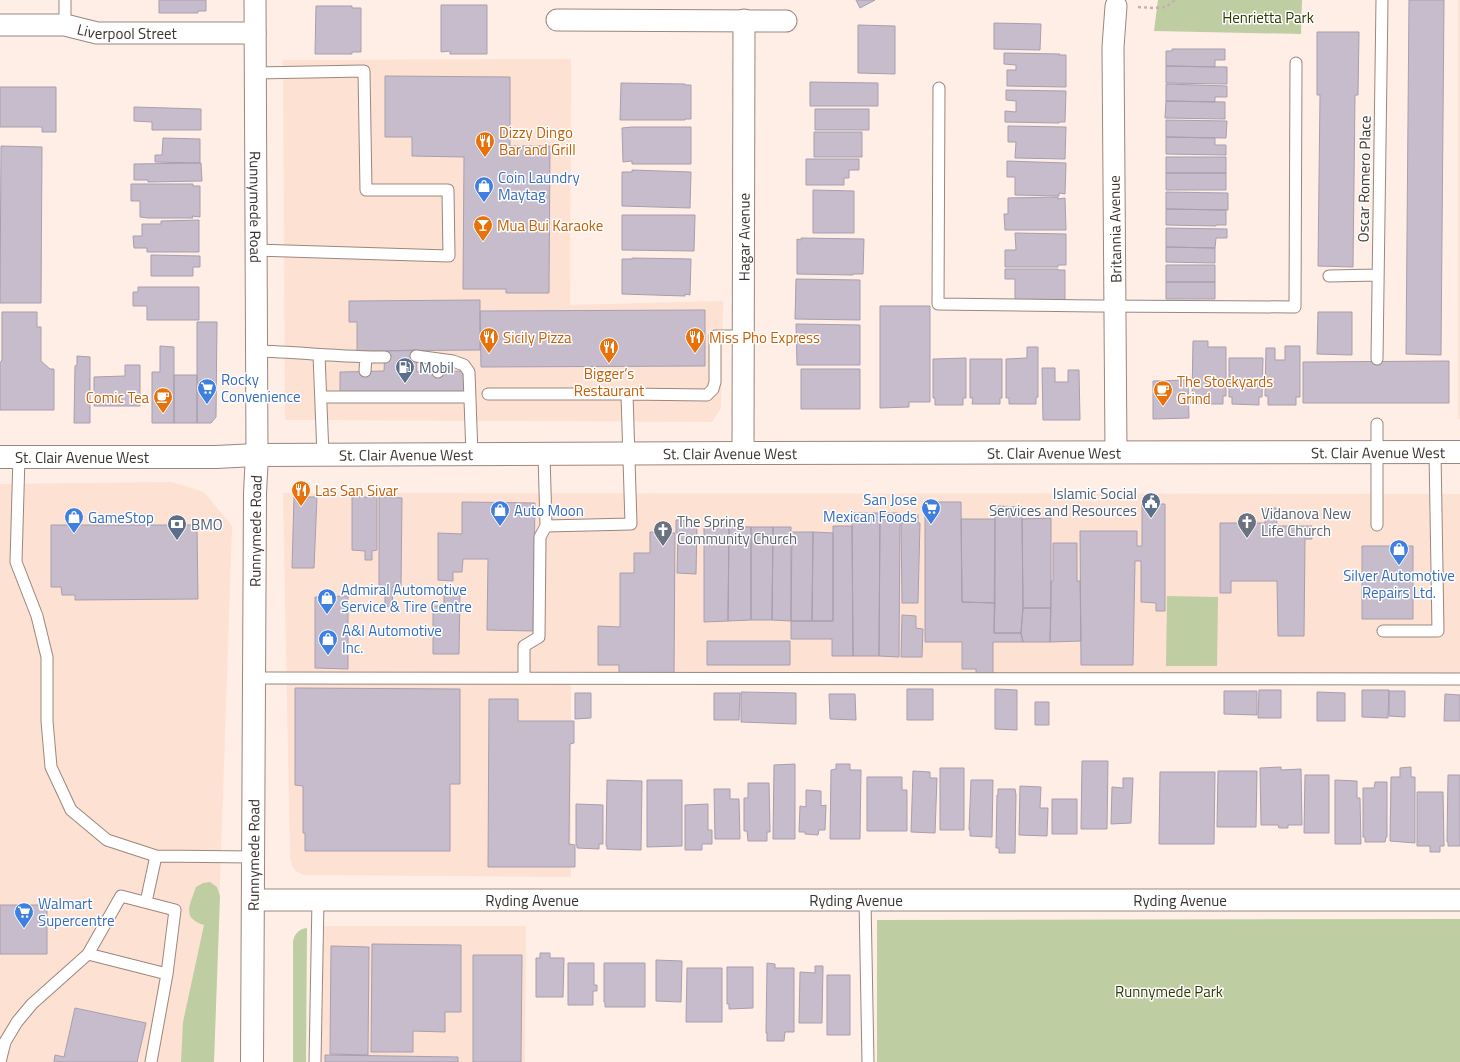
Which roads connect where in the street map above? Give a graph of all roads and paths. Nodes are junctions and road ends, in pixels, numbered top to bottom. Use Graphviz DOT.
graph roads {
  1 [pos="65,0"];
  2 [pos="255,0"];
  3 [pos="1175,0"];
  4 [pos="1382,0"];
  5 [pos="1116,6"];
  6 [pos="557,20"];
  7 [pos="744,20"];
  8 [pos="786,21"];
  9 [pos="0,25"];
  10 [pos="65,25"];
  11 [pos="255,33"];
  12 [pos="1296,63"];
  13 [pos="255,73"];
  14 [pos="939,88"];
  15 [pos="255,250"];
  16 [pos="1378,275"];
  17 [pos="1329,276"];
  18 [pos="1116,306"];
  19 [pos="744,336"];
  20 [pos="256,351"];
  21 [pos="319,355"];
  22 [pos="416,356"];
  23 [pos="366,357"];
  24 [pos="385,357"];
  25 [pos="437,359"];
  26 [pos="1377,359"];
  27 [pos="365,371"];
  28 [pos="438,372"];
  29 [pos="488,394"];
  30 [pos="627,394"];
  31 [pos="321,397"];
  32 [pos="470,397"];
  33 [pos="1377,424"];
  34 [pos="1116,452"];
  35 [pos="1377,452"];
  36 [pos="1435,452"];
  37 [pos="1460,452"];
  38 [pos="743,453"];
  39 [pos="544,454"];
  40 [pos="629,454"];
  41 [pos="257,455"];
  42 [pos="472,455"];
  43 [pos="323,456"];
  44 [pos="9,457"];
  45 [pos="1377,525"];
  46 [pos="546,526"];
  47 [pos="1383,631"];
  48 [pos="254,678"];
  49 [pos="524,678"];
  50 [pos="1460,679"];
  51 [pos="156,856"];
  52 [pos="253,857"];
  53 [pos="253,900"];
  54 [pos="318,900"];
  55 [pos="865,900"];
  56 [pos="1460,900"];
  57 [pos="146,902"];
  58 [pos="88,954"];
  59 [pos="167,974"];
  60 [pos="0,1062"];
  61 [pos="151,1062"];
  62 [pos="252,1062"];
  63 [pos="315,1062"];
  64 [pos="868,1062"];
  1 -- 10 [label="lane"];
  2 -- 11 [label="street, Runnymede Road"];
  3 -- 5 [label="path"];
  4 -- 16 [label="lane, Oscar Romero Place"];
  5 -- 18 [label="street, Britannia Avenue"];
  6 -- 7 [label="street"];
  7 -- 8 [label="street"];
  7 -- 19 [label="street, Hagar Avenue"];
  9 -- 10 [label="street, Liverpool Street"];
  10 -- 11 [label="street, Liverpool Street"];
  11 -- 13 [label="street, Runnymede Road"];
  12 -- 18 [label="lane"];
  13 -- 15 [label="street, Runnymede Road"];
  13 -- 15 [label="lane"];
  14 -- 18 [label="lane"];
  15 -- 20 [label="street, Runnymede Road"];
  16 -- 17 [label="lane"];
  16 -- 26 [label="lane, Oscar Romero Place"];
  18 -- 34 [label="street, Britannia Avenue"];
  19 -- 30 [label="lane"];
  19 -- 38 [label="street, Hagar Avenue"];
  20 -- 21 [label="lane"];
  20 -- 41 [label="street, Runnymede Road"];
  21 -- 23 [label="lane"];
  21 -- 31 [label="lane"];
  22 -- 25 [label="lane"];
  23 -- 24 [label="lane"];
  23 -- 27 [label="lane"];
  25 -- 28 [label="lane"];
  25 -- 32 [label="lane"];
  29 -- 30 [label="lane"];
  30 -- 40 [label="lane"];
  31 -- 32 [label="lane"];
  31 -- 43 [label="lane"];
  32 -- 42 [label="lane"];
  33 -- 35 [label="lane"];
  34 -- 35 [label="main road, St. Clair Avenue West"];
  34 -- 38 [label="main road, St. Clair Avenue West"];
  35 -- 36 [label="main road, St. Clair Avenue West"];
  35 -- 45 [label="lane"];
  36 -- 37 [label="main road, St. Clair Avenue West"];
  36 -- 47 [label="lane"];
  38 -- 40 [label="main road, St. Clair Avenue West"];
  39 -- 40 [label="main road, St. Clair Avenue West"];
  39 -- 42 [label="main road, St. Clair Avenue West"];
  39 -- 46 [label="lane"];
  40 -- 46 [label="lane"];
  41 -- 43 [label="main road, St. Clair Avenue West"];
  41 -- 44 [label="main road, St. Clair Avenue West"];
  41 -- 48 [label="main road, Runnymede Road"];
  42 -- 43 [label="main road, St. Clair Avenue West"];
  44 -- 51 [label="lane"];
  46 -- 49 [label="lane"];
  48 -- 49 [label="lane"];
  48 -- 52 [label="main road, Runnymede Road"];
  49 -- 50 [label="lane"];
  51 -- 52 [label="lane"];
  51 -- 57 [label="lane"];
  52 -- 53 [label="main road, Runnymede Road"];
  53 -- 54 [label="street, Ryding Avenue"];
  53 -- 62 [label="main road, Runnymede Road"];
  54 -- 55 [label="street, Ryding Avenue"];
  54 -- 63 [label="lane"];
  55 -- 56 [label="street, Ryding Avenue"];
  55 -- 64 [label="lane"];
  57 -- 58 [label="lane"];
  57 -- 59 [label="lane"];
  58 -- 59 [label="lane"];
  58 -- 60 [label="lane"];
  59 -- 61 [label="lane"];
}
